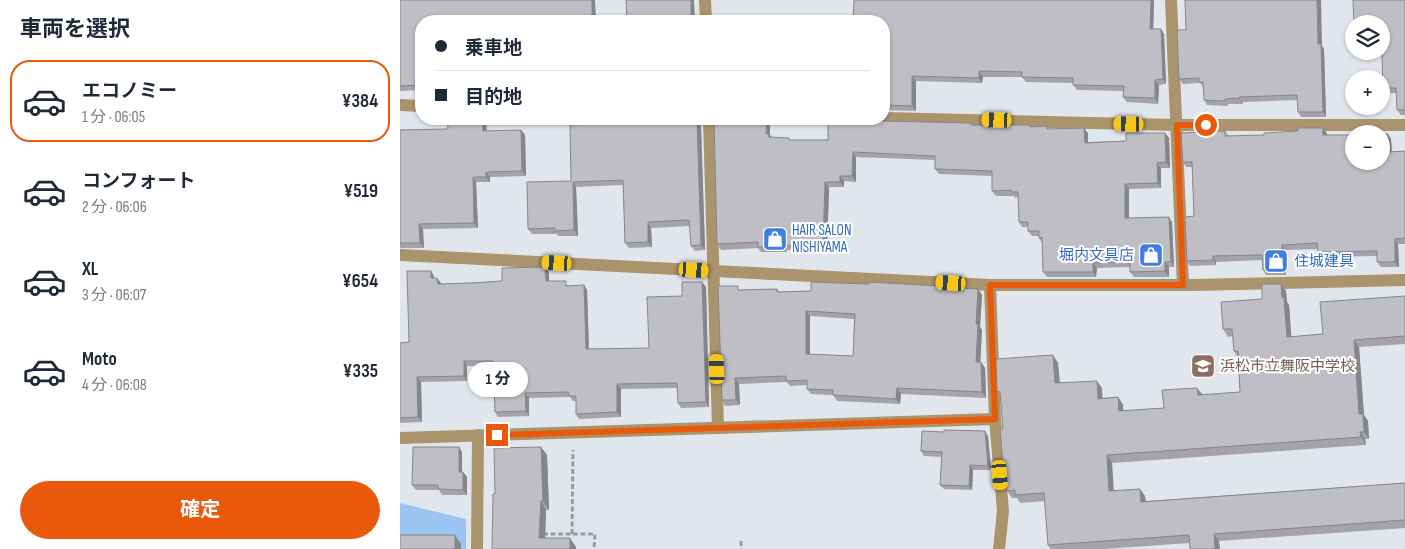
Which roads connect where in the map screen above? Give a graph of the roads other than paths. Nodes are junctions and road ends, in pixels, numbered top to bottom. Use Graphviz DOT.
graph roads {
  1 [pos="705,0"];
  2 [pos="1171,0"];
  3 [pos="706,15"];
  4 [pos="400,105"];
  5 [pos="415,106"];
  6 [pos="890,118"];
  7 [pos="709,125"];
  8 [pos="1177,125"];
  9 [pos="1405,125"];
  10 [pos="400,255"];
  11 [pos="714,271"];
  12 [pos="1405,280"];
  13 [pos="990,285"];
  14 [pos="1183,285"];
  15 [pos="995,419"];
  16 [pos="718,428"];
  17 [pos="478,435"];
  18 [pos="400,438"];
  19 [pos="478,549"];
  20 [pos="999,549"];
  1 -- 3 [label="street"];
  2 -- 8 [label="street"];
  4 -- 5 [label="street"];
  6 -- 8 [label="street"];
  7 -- 11 [label="street"];
  8 -- 9 [label="street"];
  8 -- 14 [label="street"];
  10 -- 11 [label="street"];
  11 -- 13 [label="street"];
  11 -- 16 [label="street"];
  12 -- 14 [label="street"];
  13 -- 14 [label="street"];
  13 -- 15 [label="street"];
  15 -- 16 [label="street"];
  15 -- 20 [label="street"];
  16 -- 17 [label="street"];
  17 -- 18 [label="street"];
  17 -- 19 [label="street"];
}
